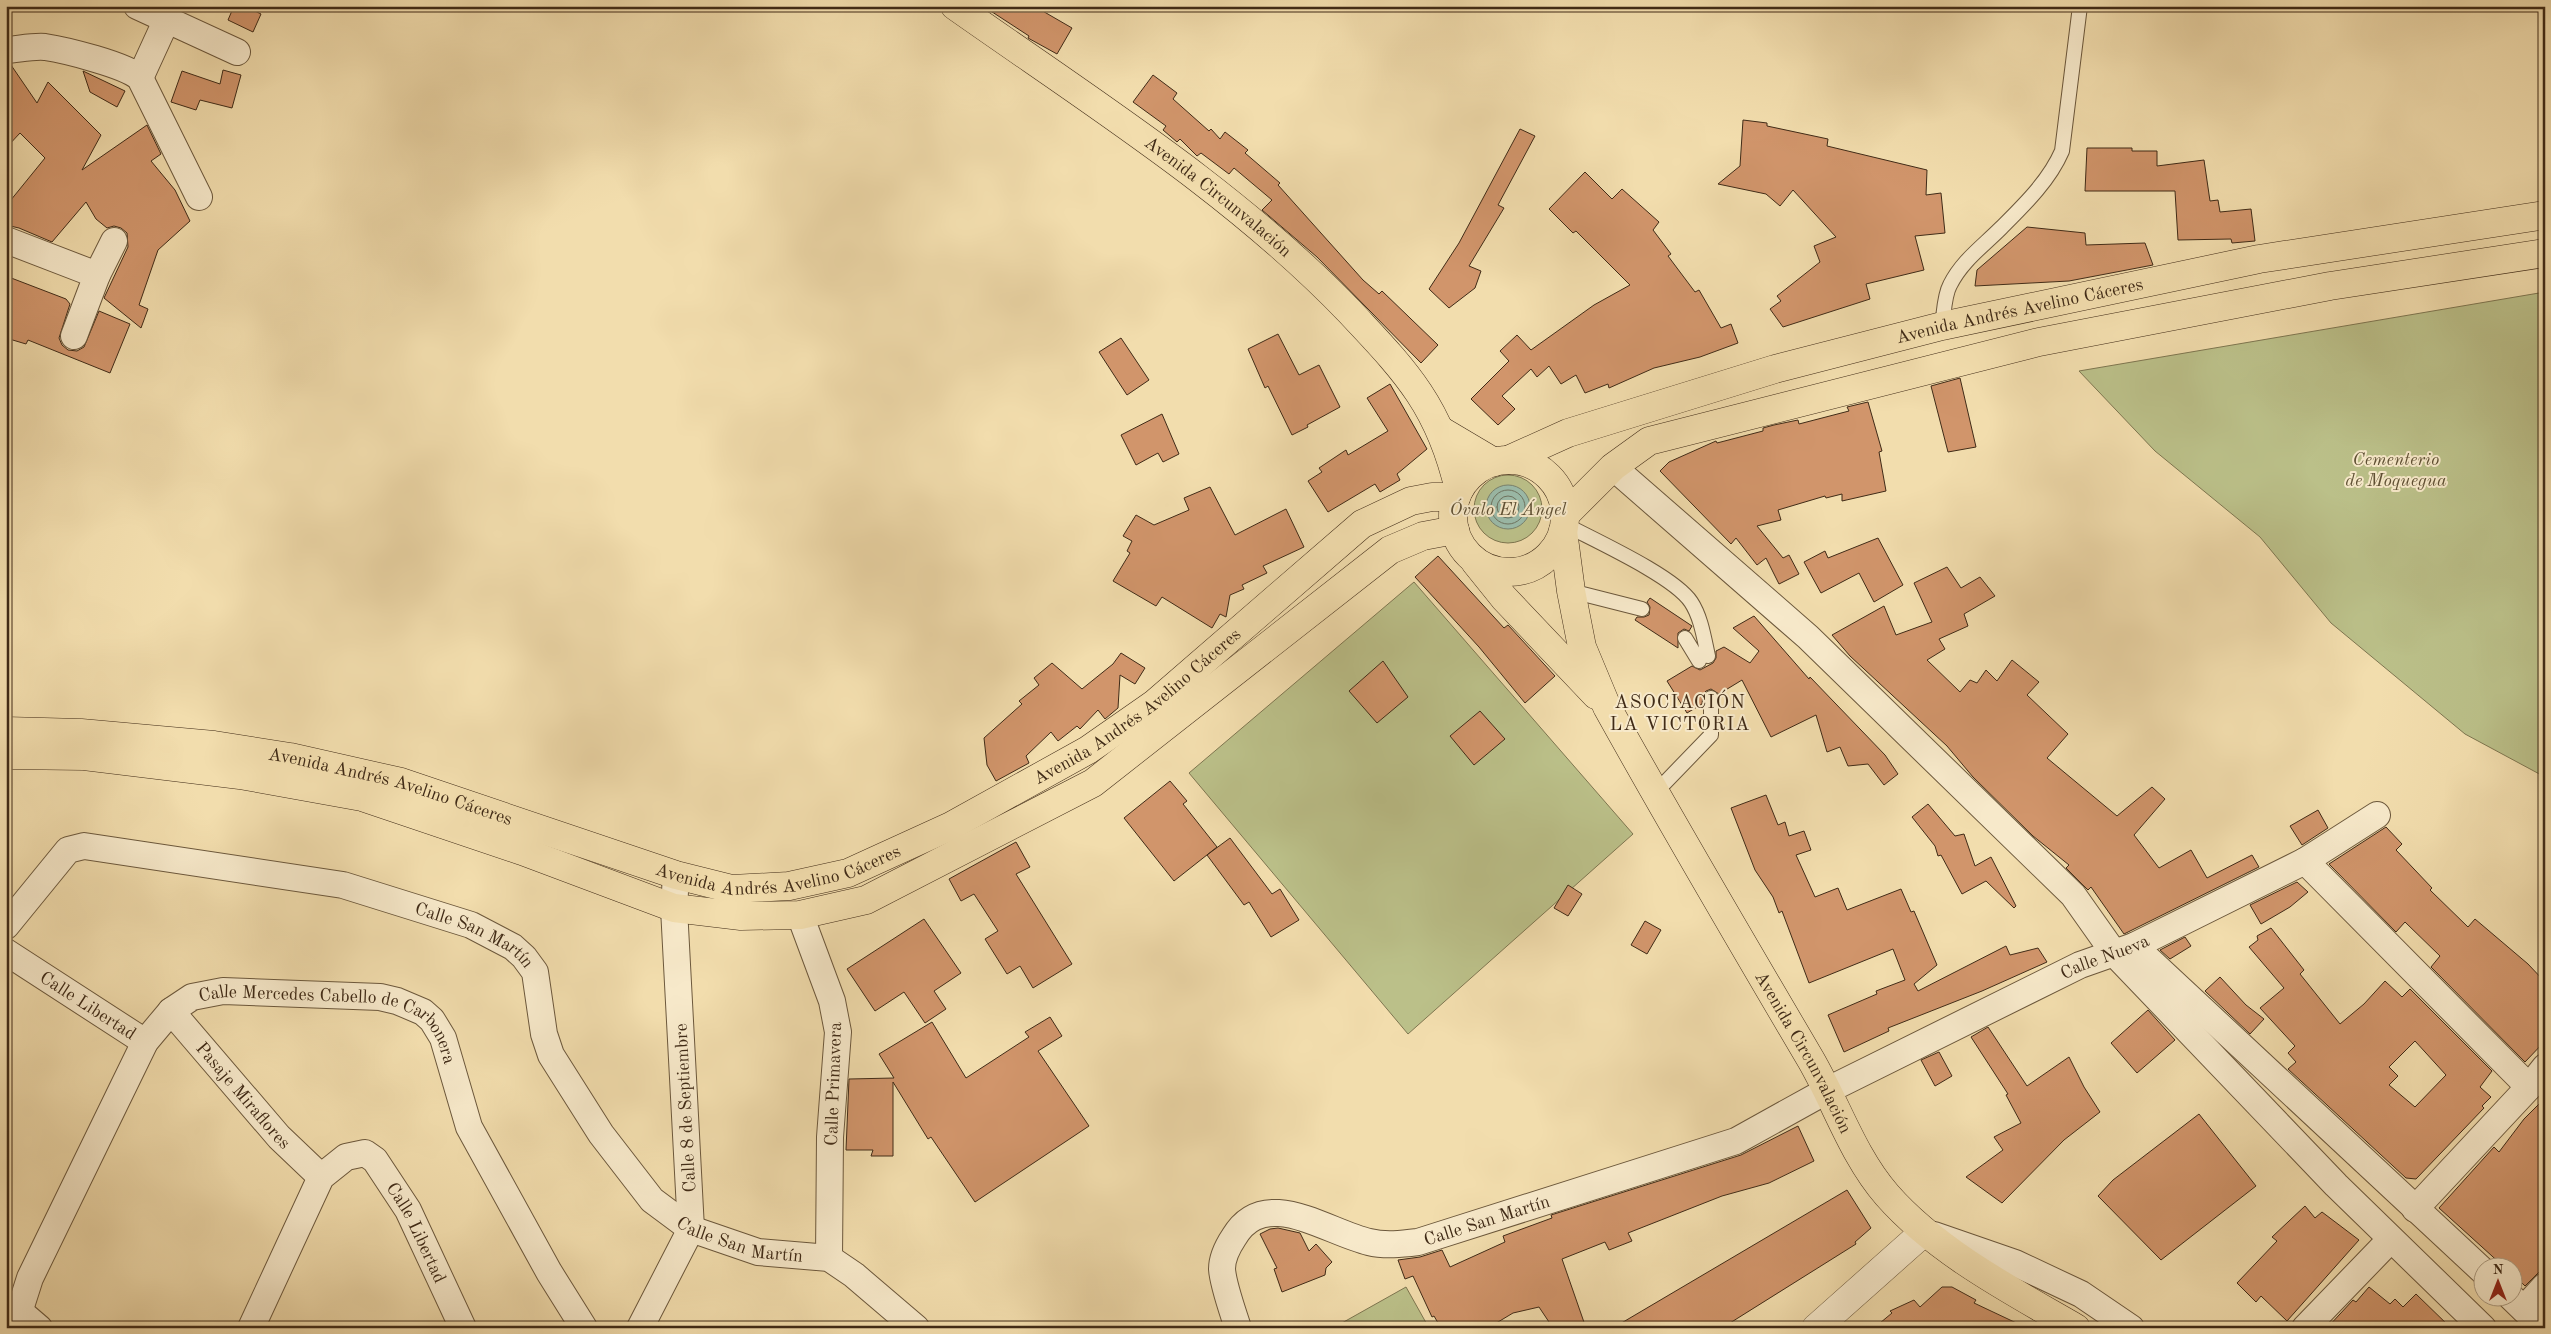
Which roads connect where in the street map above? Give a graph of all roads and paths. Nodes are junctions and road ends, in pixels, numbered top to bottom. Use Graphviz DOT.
graph roads {
  1 [pos="137,6"];
  2 [pos="956,6"];
  3 [pos="2080,6"];
  4 [pos="181,17"];
  5 [pos="6,50"];
  6 [pos="237,52"];
  7 [pos="140,78"];
  8 [pos="199,197"];
  9 [pos="2545,215"];
  10 [pos="6,240"];
  11 [pos="114,241"];
  12 [pos="2545,252"];
  13 [pos="2236,263"];
  14 [pos="97,275"];
  15 [pos="2234,304"];
  16 [pos="1942,326"];
  17 [pos="74,336"];
  18 [pos="1440,430"];
  19 [pos="1501,461"];
  20 [pos="1613,468"];
  21 [pos="1458,493"];
  22 [pos="1564,523"];
  23 [pos="1454,530"];
  24 [pos="1472,558"];
  25 [pos="1571,591"];
  26 [pos="1642,609"];
  27 [pos="1685,638"];
  28 [pos="1714,697"];
  29 [pos="1607,707"];
  30 [pos="6,731"];
  31 [pos="6,755"];
  32 [pos="1655,793"];
  33 [pos="2377,815"];
  34 [pos="897,850"];
  35 [pos="2305,861"];
  36 [pos="676,875"];
  37 [pos="899,883"];
  38 [pos="674,908"];
  39 [pos="800,915"];
  40 [pos="6,926"];
  41 [pos="2124,949"];
  42 [pos="6,952"];
  43 [pos="171,1011"];
  44 [pos="145,1042"];
  45 [pos="2537,1077"];
  46 [pos="1828,1090"];
  47 [pos="321,1177"];
  48 [pos="2415,1209"];
  49 [pos="691,1229"];
  50 [pos="1924,1232"];
  51 [pos="2390,1240"];
  52 [pos="829,1258"];
  53 [pos="2474,1263"];
  54 [pos="2545,1286"];
  55 [pos="2524,1299"];
  56 [pos="2520,1306"];
  57 [pos="16,1319"];
  58 [pos="39,1328"];
  59 [pos="251,1328"];
  60 [pos="462,1328"];
  61 [pos="584,1328"];
  62 [pos="640,1328"];
  63 [pos="916,1328"];
  64 [pos="1238,1328"];
  65 [pos="1816,1328"];
  66 [pos="2076,1328"];
  67 [pos="2131,1328"];
  68 [pos="2305,1328"];
  69 [pos="2483,1328"];
  70 [pos="2543,1328"];
  1 -- 4 [label="street"];
  2 -- 18 [label="main road, Avenida Circunvalación"];
  3 -- 16 [label="lane"];
  4 -- 6 [label="street"];
  4 -- 7 [label="street"];
  5 -- 7 [label="street"];
  7 -- 8 [label="street"];
  9 -- 13 [label="main road, Avenida Andrés Avelino Cáceres"];
  10 -- 14 [label="street"];
  11 -- 14 [label="street"];
  12 -- 15 [label="main road, Avenida Andrés Avelino Cáceres"];
  13 -- 15 [label="main road"];
  13 -- 16 [label="main road, Avenida Andrés Avelino Cáceres"];
  14 -- 17 [label="street"];
  15 -- 20 [label="main road, Avenida Andrés Avelino Cáceres"];
  16 -- 19 [label="main road, Avenida Andrés Avelino Cáceres"];
  18 -- 19 [label="main road, Avenida Circunvalación"];
  18 -- 21 [label="main road, Avenida Circunvalación"];
  19 -- 21 [label="main road"];
  19 -- 22 [label="main road"];
  20 -- 22 [label="main road, Avenida Andrés Avelino Cáceres"];
  20 -- 41 [label="street"];
  21 -- 23 [label="main road"];
  21 -- 34 [label="main road, Avenida Andrés Avelino Cáceres"];
  22 -- 24 [label="main road"];
  22 -- 25 [label="main road, Avenida Circunvalación"];
  22 -- 27 [label="lane"];
  23 -- 24 [label="main road"];
  23 -- 37 [label="main road, Avenida Andrés Avelino Cáceres"];
  24 -- 29 [label="main road, Avenida Circunvalación"];
  25 -- 26 [label="lane"];
  25 -- 29 [label="main road, Avenida Circunvalación"];
  28 -- 32 [label="lane"];
  29 -- 32 [label="main road, Avenida Circunvalación"];
  30 -- 36 [label="main road, Avenida Andrés Avelino Cáceres"];
  31 -- 38 [label="main road, Avenida Andrés Avelino Cáceres"];
  32 -- 46 [label="main road, Avenida Circunvalación"];
  33 -- 35 [label="street, Calle Nueva"];
  34 -- 36 [label="main road, Avenida Andrés Avelino Cáceres"];
  34 -- 37 [label="main road"];
  35 -- 41 [label="street, Calle Nueva"];
  35 -- 45 [label="street"];
  36 -- 38 [label="street, Calle 8 de Septiembre"];
  37 -- 39 [label="main road, Avenida Andrés Avelino Cáceres"];
  38 -- 39 [label="main road, Avenida Andrés Avelino Cáceres"];
  38 -- 49 [label="street, Calle 8 de Septiembre"];
  39 -- 52 [label="street, Calle Primavera"];
  40 -- 49 [label="street, Calle San Martín"];
  41 -- 46 [label="street, Calle Nueva"];
  41 -- 48 [label="street"];
  41 -- 51 [label="street"];
  42 -- 44 [label="street, Calle Libertad"];
  43 -- 44 [label="street, Calle Mercedes Cabello de Carbonera"];
  43 -- 47 [label="street, Pasaje Miraflores"];
  43 -- 61 [label="street, Calle Mercedes Cabello de Carbonera"];
  44 -- 57 [label="street, Calle Mercedes Cabello de Carbonera"];
  45 -- 48 [label="street"];
  46 -- 50 [label="main road, Avenida Circunvalación"];
  46 -- 64 [label="street, Calle San Martín"];
  47 -- 59 [label="street"];
  47 -- 60 [label="street, Calle Libertad"];
  48 -- 53 [label="street"];
  49 -- 52 [label="street, Calle San Martín"];
  49 -- 62 [label="street"];
  50 -- 65 [label="street"];
  50 -- 66 [label="main road, Avenida Circunvalación"];
  50 -- 67 [label="street"];
  51 -- 68 [label="street"];
  51 -- 69 [label="street"];
  52 -- 63 [label="street, Calle San Martín"];
  54 -- 55 [label="street"];
  56 -- 70 [label="street"];
  57 -- 58 [label="street"];
}
